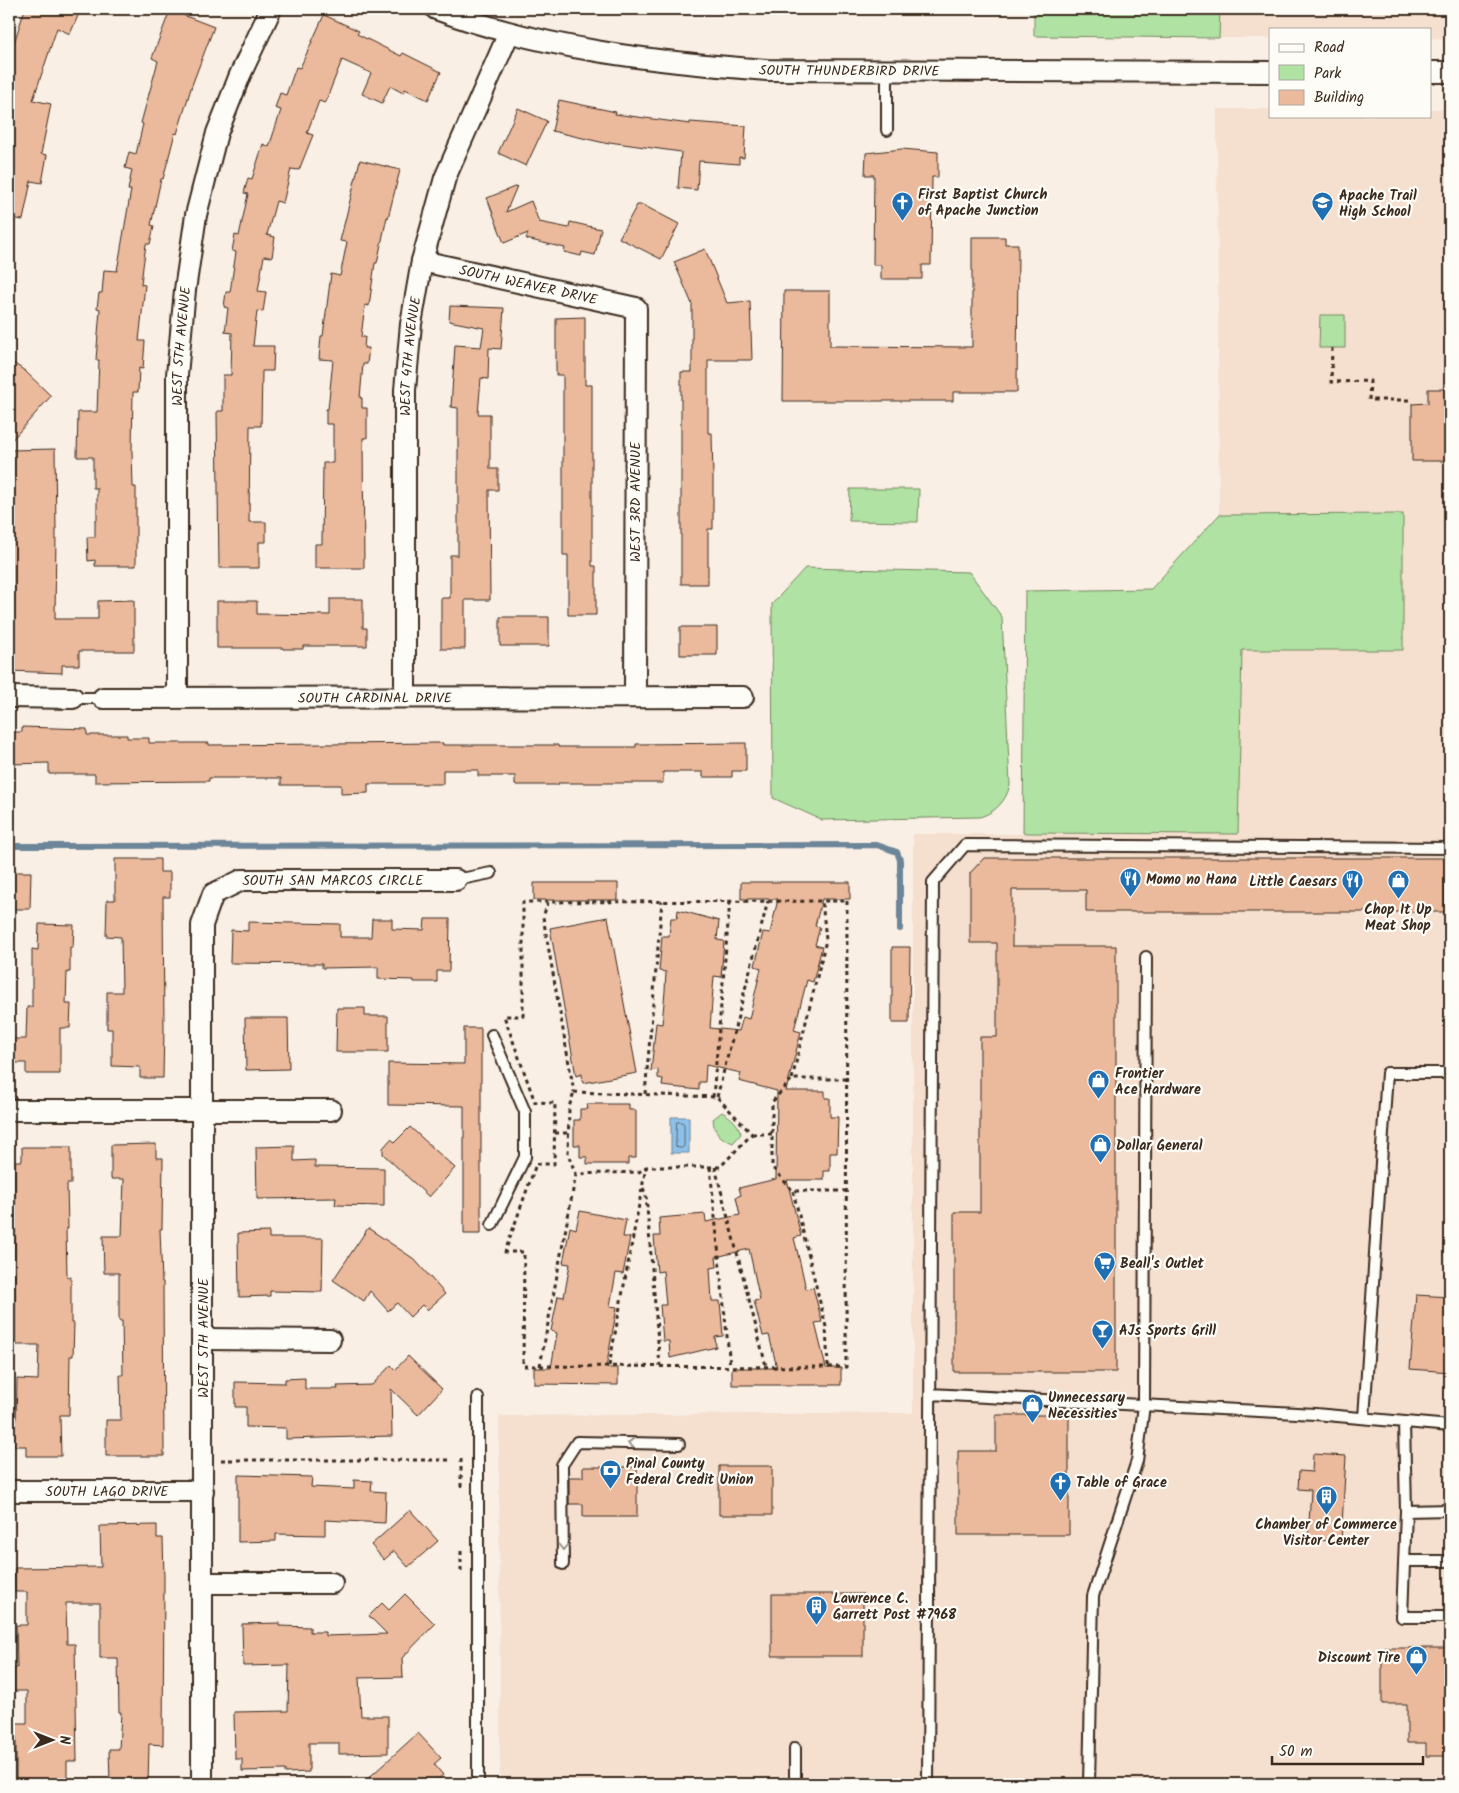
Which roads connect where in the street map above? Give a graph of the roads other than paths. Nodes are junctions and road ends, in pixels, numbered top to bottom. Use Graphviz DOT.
graph roads {
  1 [pos="271,9"];
  2 [pos="436,9"];
  3 [pos="509,33"];
  4 [pos="887,72"];
  5 [pos="1269,72"];
  6 [pos="1432,72"];
  7 [pos="1450,72"];
  8 [pos="887,130"];
  9 [pos="422,261"];
  10 [pos="636,308"];
  11 [pos="405,696"];
  12 [pos="635,696"];
  13 [pos="9,697"];
  14 [pos="177,697"];
  15 [pos="743,697"];
  16 [pos="73,698"];
  17 [pos="103,698"];
  18 [pos="1450,848"];
  19 [pos="491,873"];
  20 [pos="456,880"];
  21 [pos="213,894"];
  22 [pos="1146,957"];
  23 [pos="492,1035"];
  24 [pos="1450,1073"];
  25 [pos="9,1110"];
  26 [pos="203,1110"];
  27 [pos="331,1110"];
  28 [pos="492,1225"];
  29 [pos="203,1339"];
  30 [pos="330,1340"];
  31 [pos="930,1394"];
  32 [pos="478,1398"];
  33 [pos="1144,1405"];
  34 [pos="1364,1418"];
  35 [pos="1404,1422"];
  36 [pos="1450,1426"];
  37 [pos="679,1444"];
  38 [pos="9,1491"];
  39 [pos="204,1491"];
  40 [pos="1450,1510"];
  41 [pos="1406,1511"];
  42 [pos="1405,1561"];
  43 [pos="1450,1561"];
  44 [pos="563,1564"];
  45 [pos="203,1583"];
  46 [pos="332,1583"];
  47 [pos="1450,1617"];
  48 [pos="795,1748"];
  49 [pos="202,1784"];
  50 [pos="478,1784"];
  51 [pos="795,1784"];
  52 [pos="928,1784"];
  53 [pos="1089,1784"];
  1 -- 14 [label="street, WEST 5TH AVENUE"];
  2 -- 3 [label="street, SOUTH THUNDERBIRD DRIVE"];
  3 -- 4 [label="street, SOUTH THUNDERBIRD DRIVE"];
  3 -- 9 [label="street, WEST 4TH AVENUE"];
  4 -- 5 [label="street, SOUTH THUNDERBIRD DRIVE"];
  4 -- 8 [label="lane"];
  6 -- 7 [label="street"];
  9 -- 10 [label="street, SOUTH WEAVER DRIVE"];
  9 -- 11 [label="street, WEST 4TH AVENUE"];
  10 -- 12 [label="street, WEST 3RD AVENUE"];
  11 -- 12 [label="street, SOUTH CARDINAL DRIVE"];
  11 -- 14 [label="street, SOUTH CARDINAL DRIVE"];
  12 -- 15 [label="street, SOUTH CARDINAL DRIVE"];
  13 -- 16 [label="street, SOUTH CARDINAL DRIVE"];
  14 -- 17 [label="street, SOUTH CARDINAL DRIVE"];
  16 -- 17 [label="lane, SOUTH CARDINAL DRIVE"];
  18 -- 31 [label="lane"];
  19 -- 20 [label="lane"];
  20 -- 21 [label="street, SOUTH SAN MARCOS CIRCLE"];
  21 -- 26 [label="street, WEST 5TH AVENUE"];
  22 -- 33 [label="lane"];
  23 -- 28 [label="lane"];
  24 -- 34 [label="lane"];
  25 -- 26 [label="street"];
  26 -- 27 [label="street"];
  26 -- 29 [label="street, WEST 5TH AVENUE"];
  29 -- 30 [label="street"];
  29 -- 39 [label="street, WEST 5TH AVENUE"];
  31 -- 33 [label="lane"];
  31 -- 52 [label="lane"];
  32 -- 50 [label="lane"];
  33 -- 34 [label="lane"];
  33 -- 53 [label="lane"];
  34 -- 35 [label="lane"];
  35 -- 36 [label="lane"];
  35 -- 41 [label="lane"];
  37 -- 44 [label="lane, one-way"];
  38 -- 39 [label="street, SOUTH LAGO DRIVE"];
  39 -- 45 [label="street, WEST 5TH AVENUE"];
  40 -- 41 [label="lane"];
  41 -- 42 [label="lane"];
  42 -- 43 [label="lane"];
  42 -- 47 [label="lane"];
  45 -- 46 [label="street"];
  45 -- 49 [label="street, WEST 5TH AVENUE"];
  48 -- 51 [label="lane"];
}
